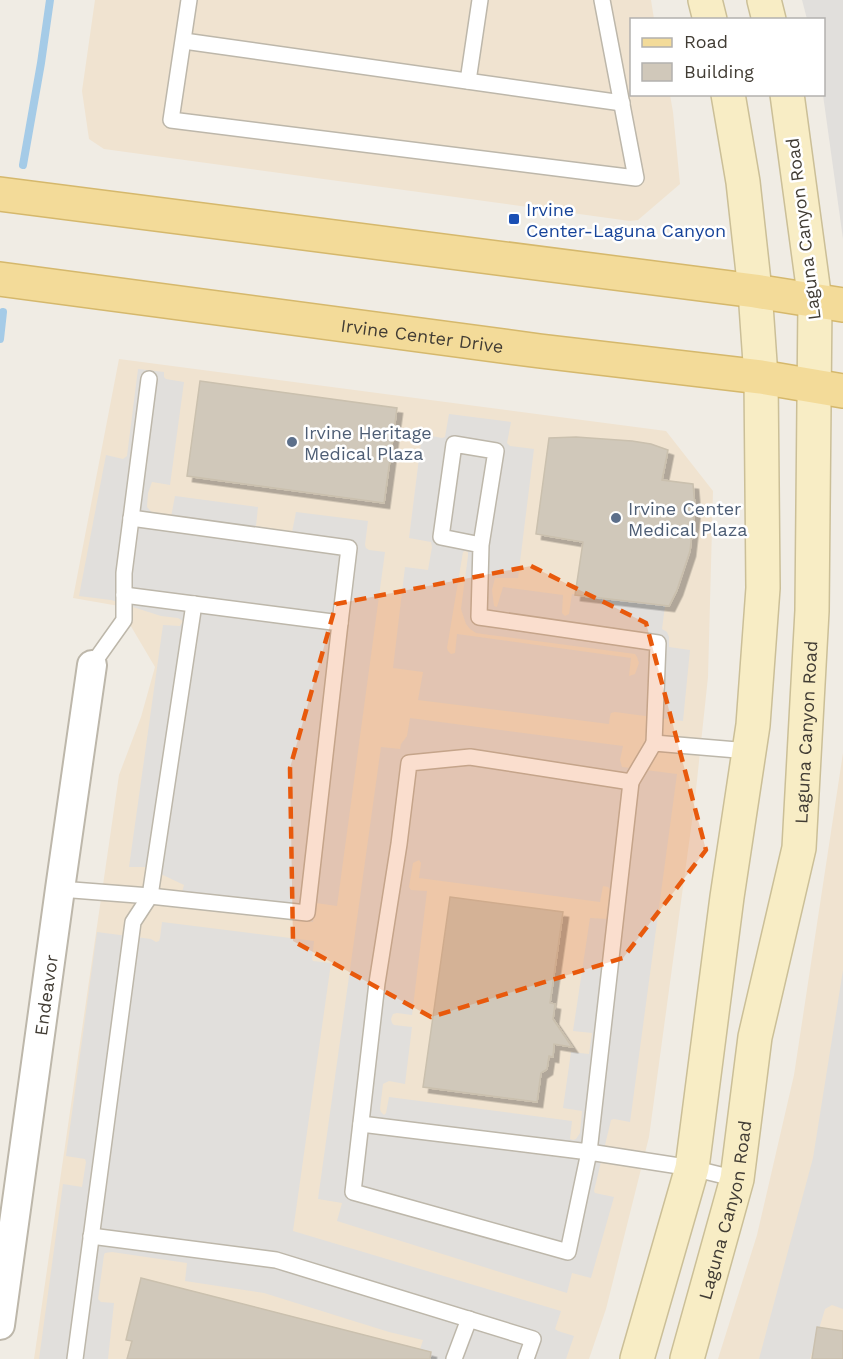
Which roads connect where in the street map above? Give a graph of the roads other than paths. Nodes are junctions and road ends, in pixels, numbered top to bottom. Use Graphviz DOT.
graph roads {
  1 [pos="189,0"];
  2 [pos="480,0"];
  3 [pos="602,0"];
  4 [pos="705,0"];
  5 [pos="764,0"];
  6 [pos="710,18"];
  7 [pos="768,18"];
  8 [pos="183,41"];
  9 [pos="468,81"];
  10 [pos="728,96"];
  11 [pos="787,96"];
  12 [pos="622,103"];
  13 [pos="0,194"];
  14 [pos="0,279"];
  15 [pos="755,291"];
  16 [pos="829,303"];
  17 [pos="761,377"];
  18 [pos="149,379"];
  19 [pos="829,389"];
  20 [pos="131,518"];
  21 [pos="481,545"];
  22 [pos="124,595"];
  23 [pos="194,604"];
  24 [pos="340,622"];
  25 [pos="92,665"];
  26 [pos="654,743"];
  27 [pos="749,751"];
  28 [pos="631,782"];
  29 [pos="60,888"];
  30 [pos="150,897"];
  31 [pos="361,1124"];
  32 [pos="590,1152"];
  33 [pos="692,1168"];
  34 [pos="737,1179"];
  35 [pos="91,1236"];
  36 [pos="469,1319"];
  37 [pos="0,1325"];
  38 [pos="75,1359"];
  39 [pos="454,1359"];
  40 [pos="526,1359"];
  41 [pos="637,1359"];
  42 [pos="687,1359"];
  1 -- 8 [label="lane"];
  2 -- 9 [label="lane"];
  3 -- 12 [label="lane"];
  4 -- 6 [label="main road"];
  5 -- 7 [label="main road"];
  8 -- 9 [label="lane"];
  8 -- 12 [label="lane"];
  9 -- 12 [label="lane"];
  10 -- 15 [label="main road"];
  11 -- 16 [label="main road, Laguna Canyon Road"];
  13 -- 15 [label="main road"];
  14 -- 17 [label="main road, Irvine Center Drive"];
  15 -- 16 [label="main road"];
  15 -- 17 [label="main road"];
  16 -- 19 [label="main road, Laguna Canyon Road"];
  17 -- 19 [label="main road, Irvine Center Drive"];
  17 -- 27 [label="main road"];
  18 -- 20 [label="lane"];
  19 -- 34 [label="main road, Laguna Canyon Road"];
  20 -- 22 [label="lane"];
  20 -- 24 [label="lane"];
  21 -- 21 [label="lane"];
  21 -- 26 [label="lane"];
  22 -- 23 [label="lane"];
  22 -- 25 [label="lane"];
  23 -- 24 [label="lane"];
  23 -- 30 [label="lane"];
  24 -- 30 [label="lane"];
  25 -- 29 [label="street, Endeavor"];
  26 -- 27 [label="lane"];
  26 -- 28 [label="lane"];
  27 -- 33 [label="main road"];
  28 -- 31 [label="lane"];
  28 -- 32 [label="lane"];
  29 -- 30 [label="lane"];
  29 -- 37 [label="street, Endeavor"];
  30 -- 35 [label="lane"];
  31 -- 32 [label="lane"];
  31 -- 32 [label="lane"];
  32 -- 33 [label="lane"];
  33 -- 34 [label="lane"];
  33 -- 41 [label="main road"];
  34 -- 42 [label="main road, Laguna Canyon Road"];
  35 -- 36 [label="lane"];
  35 -- 38 [label="lane"];
  36 -- 39 [label="lane"];
  36 -- 40 [label="lane"];
}
